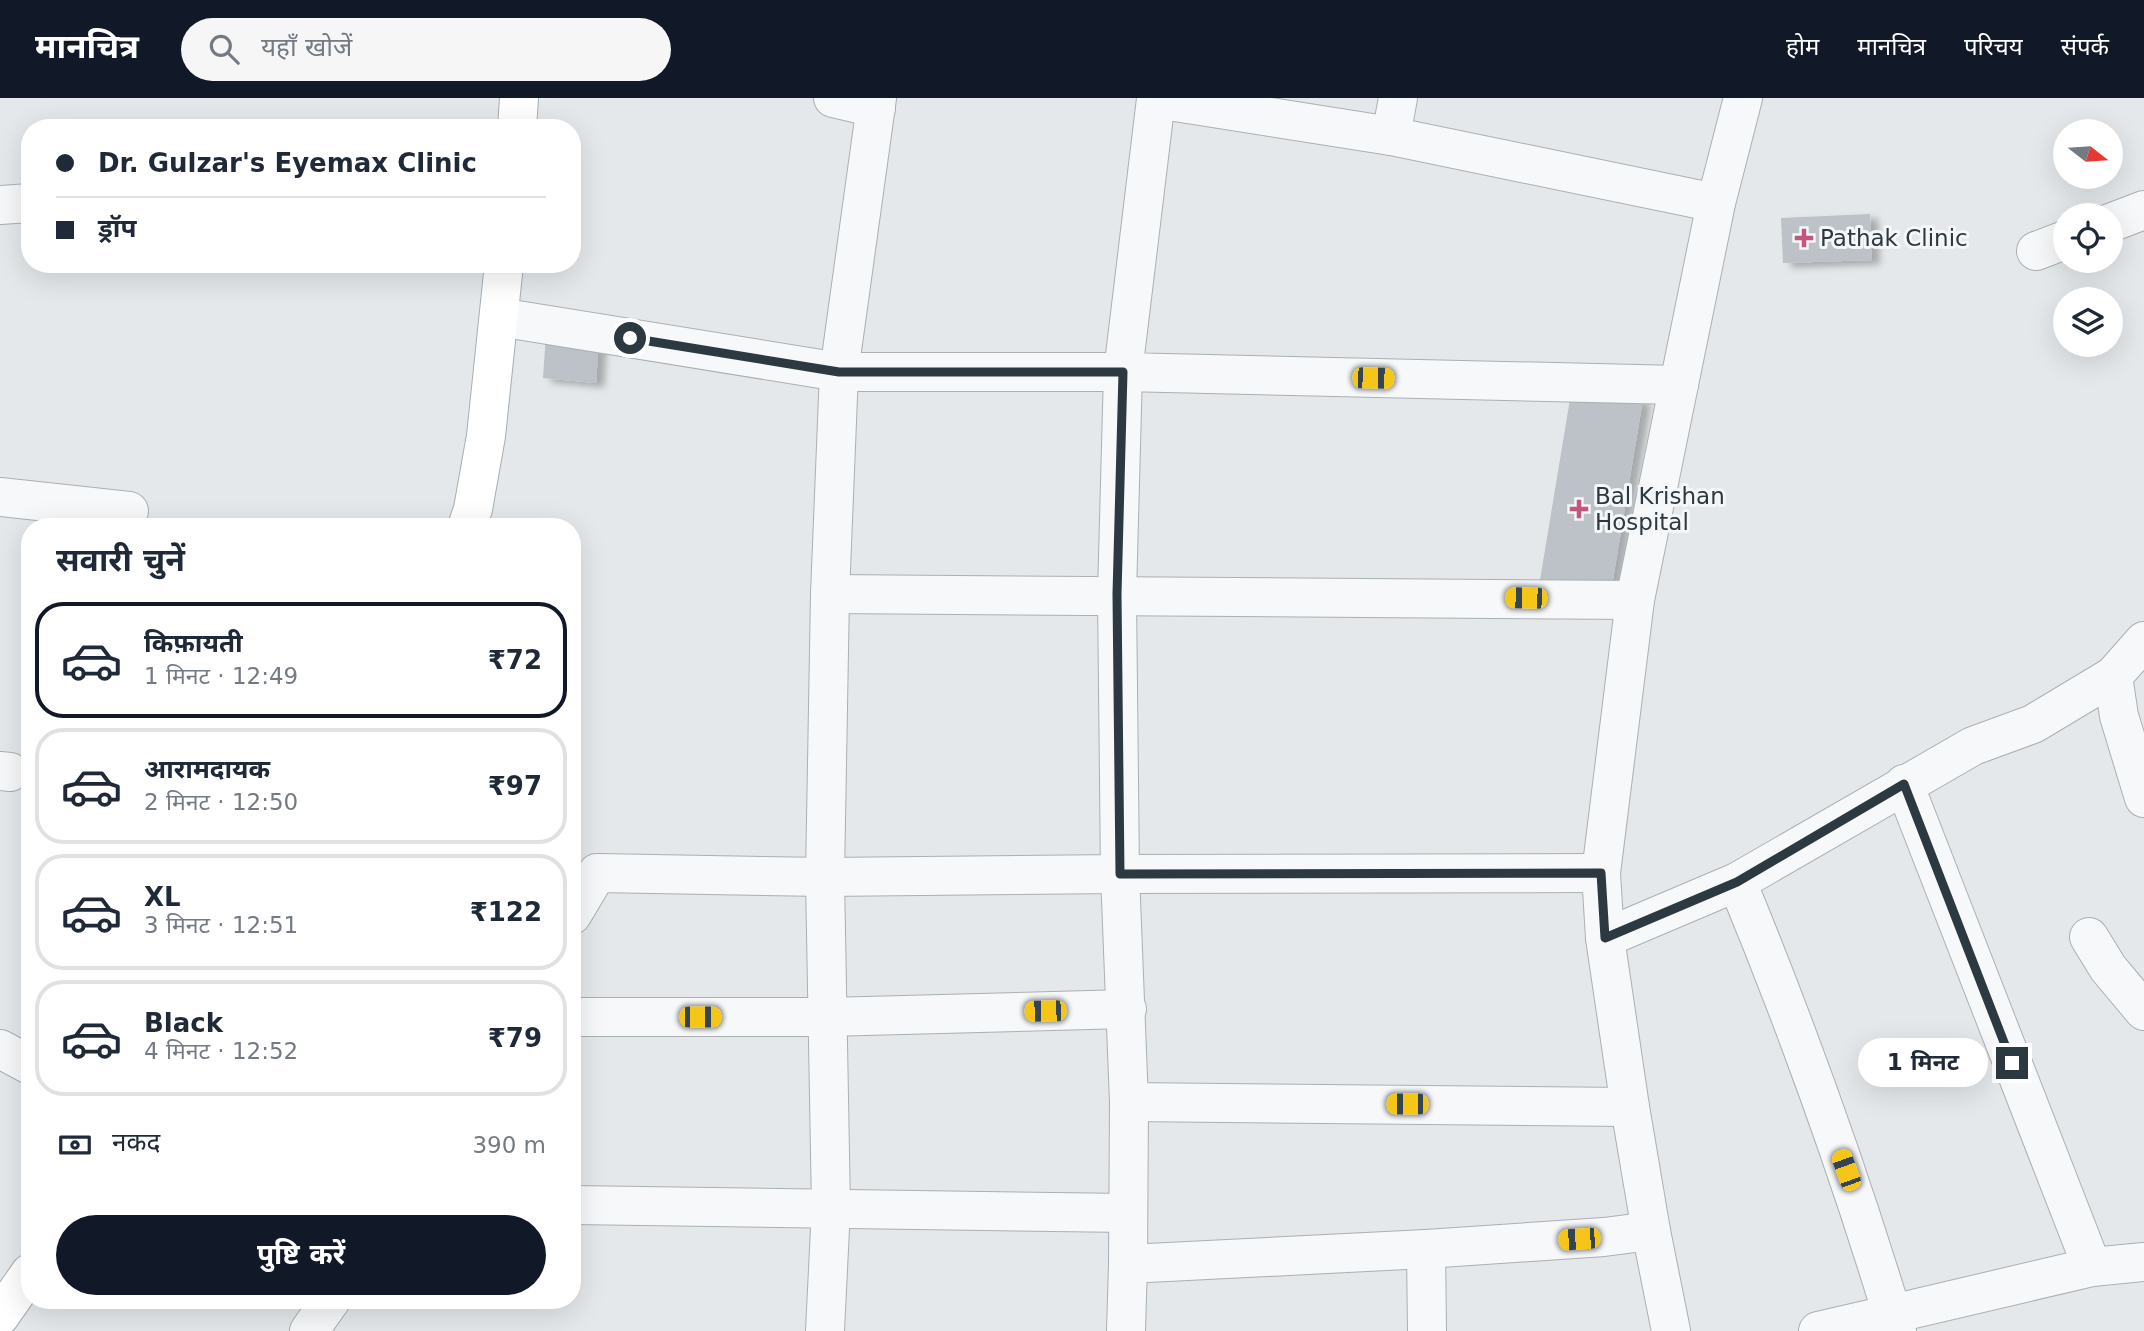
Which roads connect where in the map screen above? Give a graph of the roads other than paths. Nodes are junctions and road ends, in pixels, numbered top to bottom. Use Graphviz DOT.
graph roads {
  1 [pos="519,98"];
  2 [pos="833,98"];
  3 [pos="1154,98"];
  4 [pos="1398,98"];
  5 [pos="1743,98"];
  6 [pos="876,103"];
  7 [pos="518,119"];
  8 [pos="1391,136"];
  9 [pos="1716,203"];
  10 [pos="21,204"];
  11 [pos="0,205"];
  12 [pos="2144,210"];
  13 [pos="2123,218"];
  14 [pos="503,273"];
  15 [pos="499,317"];
  16 [pos="839,372"];
  17 [pos="1123,372"];
  18 [pos="1679,385"];
  19 [pos="0,497"];
  20 [pos="129,511"];
  21 [pos="470,518"];
  22 [pos="830,594"];
  23 [pos="1117,594"];
  24 [pos="1635,600"];
  25 [pos="2144,641"];
  26 [pos="2113,676"];
  27 [pos="1904,784"];
  28 [pos="2144,798"];
  29 [pos="585,870"];
  30 [pos="1601,873"];
  31 [pos="1120,874"];
  32 [pos="824,877"];
  33 [pos="1737,882"];
  34 [pos="2089,937"];
  35 [pos="1605,938"];
  36 [pos="1127,1009"];
  37 [pos="2144,1011"];
  38 [pos="581,1017"];
  39 [pos="827,1017"];
  40 [pos="0,1049"];
  41 [pos="21,1061"];
  42 [pos="1129,1102"];
  43 [pos="1630,1107"];
  44 [pos="581,1205"];
  45 [pos="831,1208"];
  46 [pos="1128,1213"];
  47 [pos="1651,1231"];
  48 [pos="1426,1249"];
  49 [pos="2144,1262"];
  50 [pos="1128,1264"];
  51 [pos="2092,1267"];
  52 [pos="21,1286"];
  53 [pos="325,1309"];
  54 [pos="0,1316"];
  55 [pos="1895,1322"];
  56 [pos="309,1331"];
  57 [pos="825,1331"];
  58 [pos="1126,1331"];
  59 [pos="1427,1331"];
  60 [pos="1671,1331"];
  61 [pos="1818,1331"];
  1 -- 7 [label="main road"];
  2 -- 6 [label="street"];
  3 -- 8 [label="street"];
  3 -- 17 [label="street"];
  4 -- 8 [label="street"];
  5 -- 9 [label="street"];
  6 -- 16 [label="street"];
  8 -- 9 [label="street"];
  9 -- 18 [label="street"];
  10 -- 11 [label="street"];
  12 -- 13 [label="street"];
  14 -- 15 [label="main road"];
  15 -- 16 [label="street"];
  15 -- 21 [label="main road"];
  16 -- 17 [label="street"];
  16 -- 22 [label="street"];
  17 -- 18 [label="street"];
  17 -- 23 [label="street"];
  18 -- 24 [label="street"];
  19 -- 20 [label="street"];
  22 -- 23 [label="street"];
  22 -- 32 [label="street"];
  23 -- 24 [label="street"];
  23 -- 31 [label="street"];
  24 -- 30 [label="street"];
  25 -- 26 [label="street"];
  26 -- 27 [label="street"];
  26 -- 28 [label="street"];
  27 -- 33 [label="street"];
  27 -- 51 [label="street"];
  29 -- 32 [label="street"];
  30 -- 31 [label="street"];
  30 -- 35 [label="street"];
  31 -- 32 [label="street"];
  31 -- 36 [label="street"];
  32 -- 39 [label="street"];
  33 -- 35 [label="street"];
  33 -- 55 [label="street"];
  34 -- 37 [label="street"];
  35 -- 43 [label="street"];
  36 -- 39 [label="street"];
  36 -- 42 [label="street"];
  38 -- 39 [label="street"];
  39 -- 45 [label="street"];
  40 -- 41 [label="street"];
  42 -- 43 [label="street"];
  42 -- 46 [label="street"];
  43 -- 47 [label="street"];
  44 -- 45 [label="street"];
  45 -- 46 [label="street"];
  45 -- 57 [label="street"];
  46 -- 50 [label="street"];
  47 -- 48 [label="street"];
  47 -- 60 [label="street"];
  48 -- 50 [label="street"];
  48 -- 59 [label="street"];
  49 -- 51 [label="street"];
  50 -- 58 [label="street"];
  51 -- 55 [label="street"];
  52 -- 54 [label="main road"];
  53 -- 56 [label="street"];
  55 -- 61 [label="street"];
}
